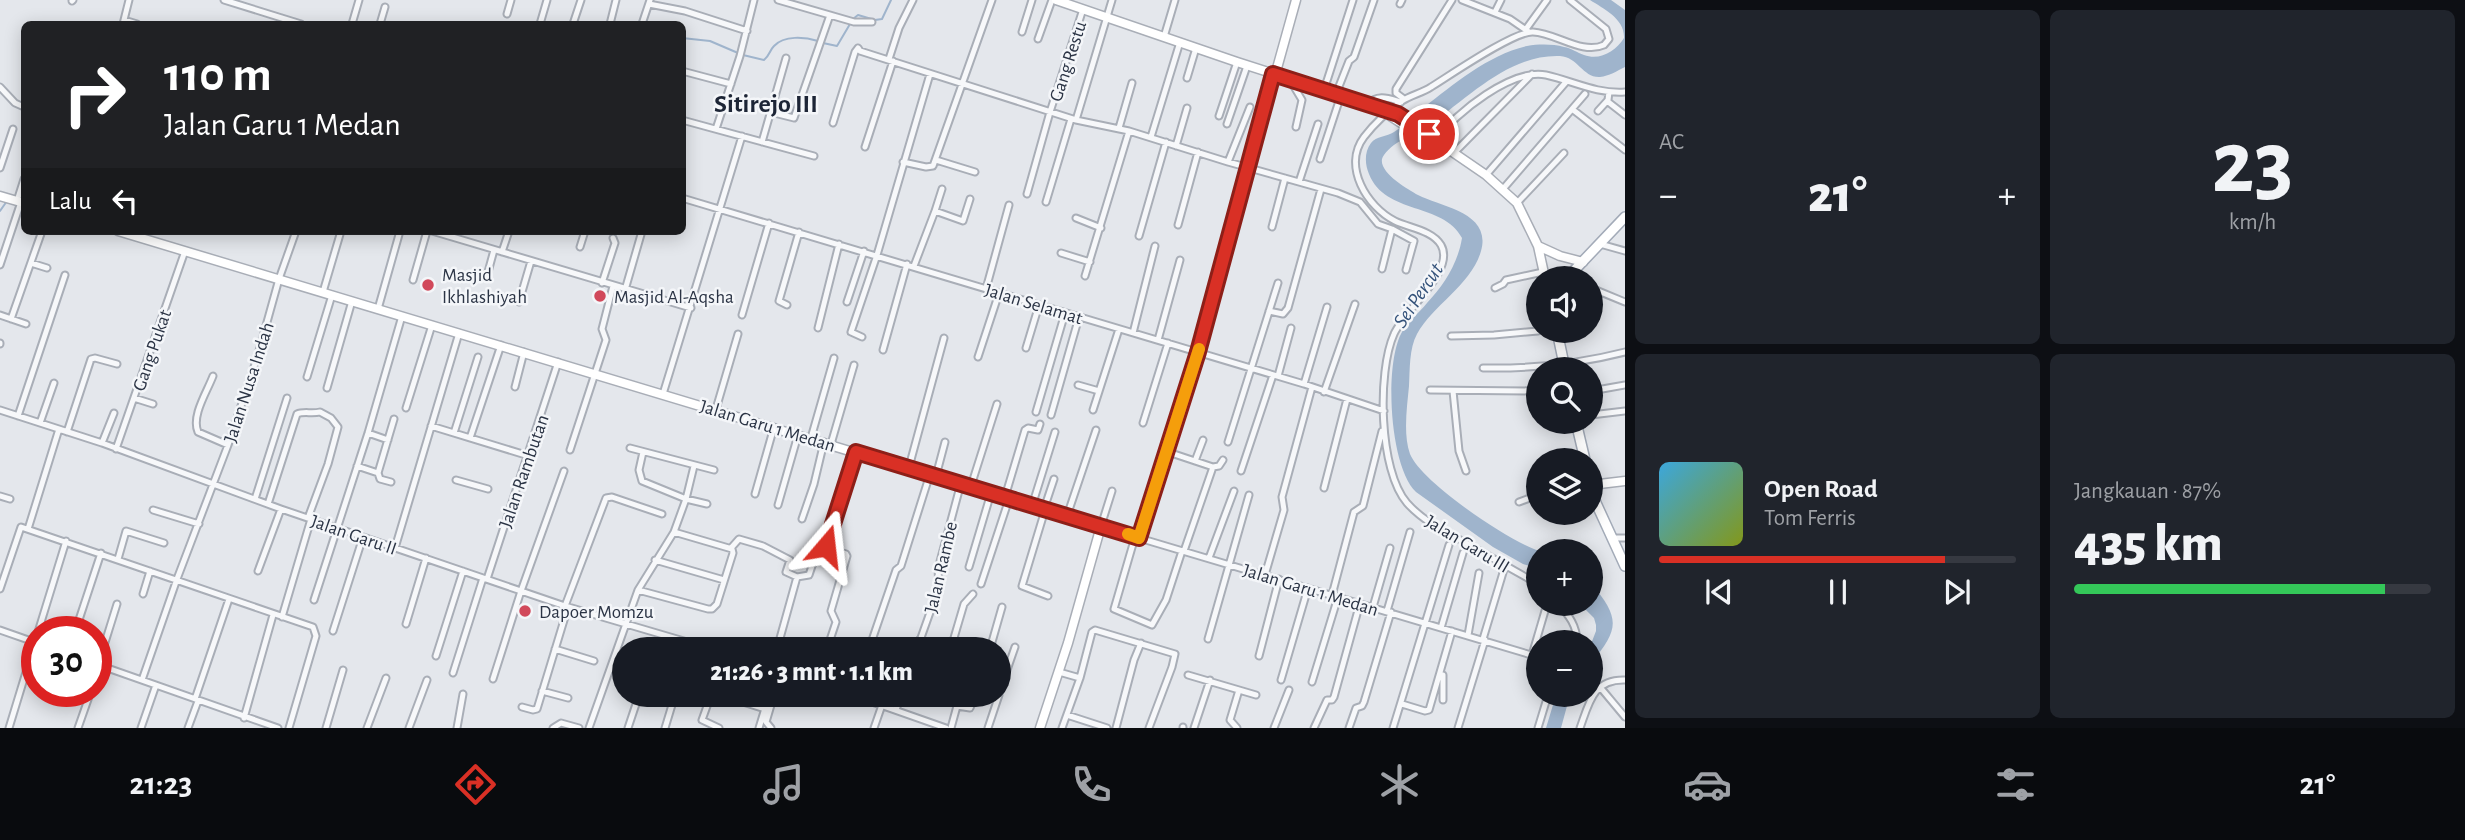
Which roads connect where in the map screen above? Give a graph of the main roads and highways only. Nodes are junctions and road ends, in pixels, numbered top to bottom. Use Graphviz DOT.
graph roads {
  1 [pos="1625,218"];
  2 [pos="1579,266"];
  3 [pos="1603,520"];
  4 [pos="1625,566"];
  1 -- 2 [label="main road"];
  3 -- 4 [label="main road"];
}
